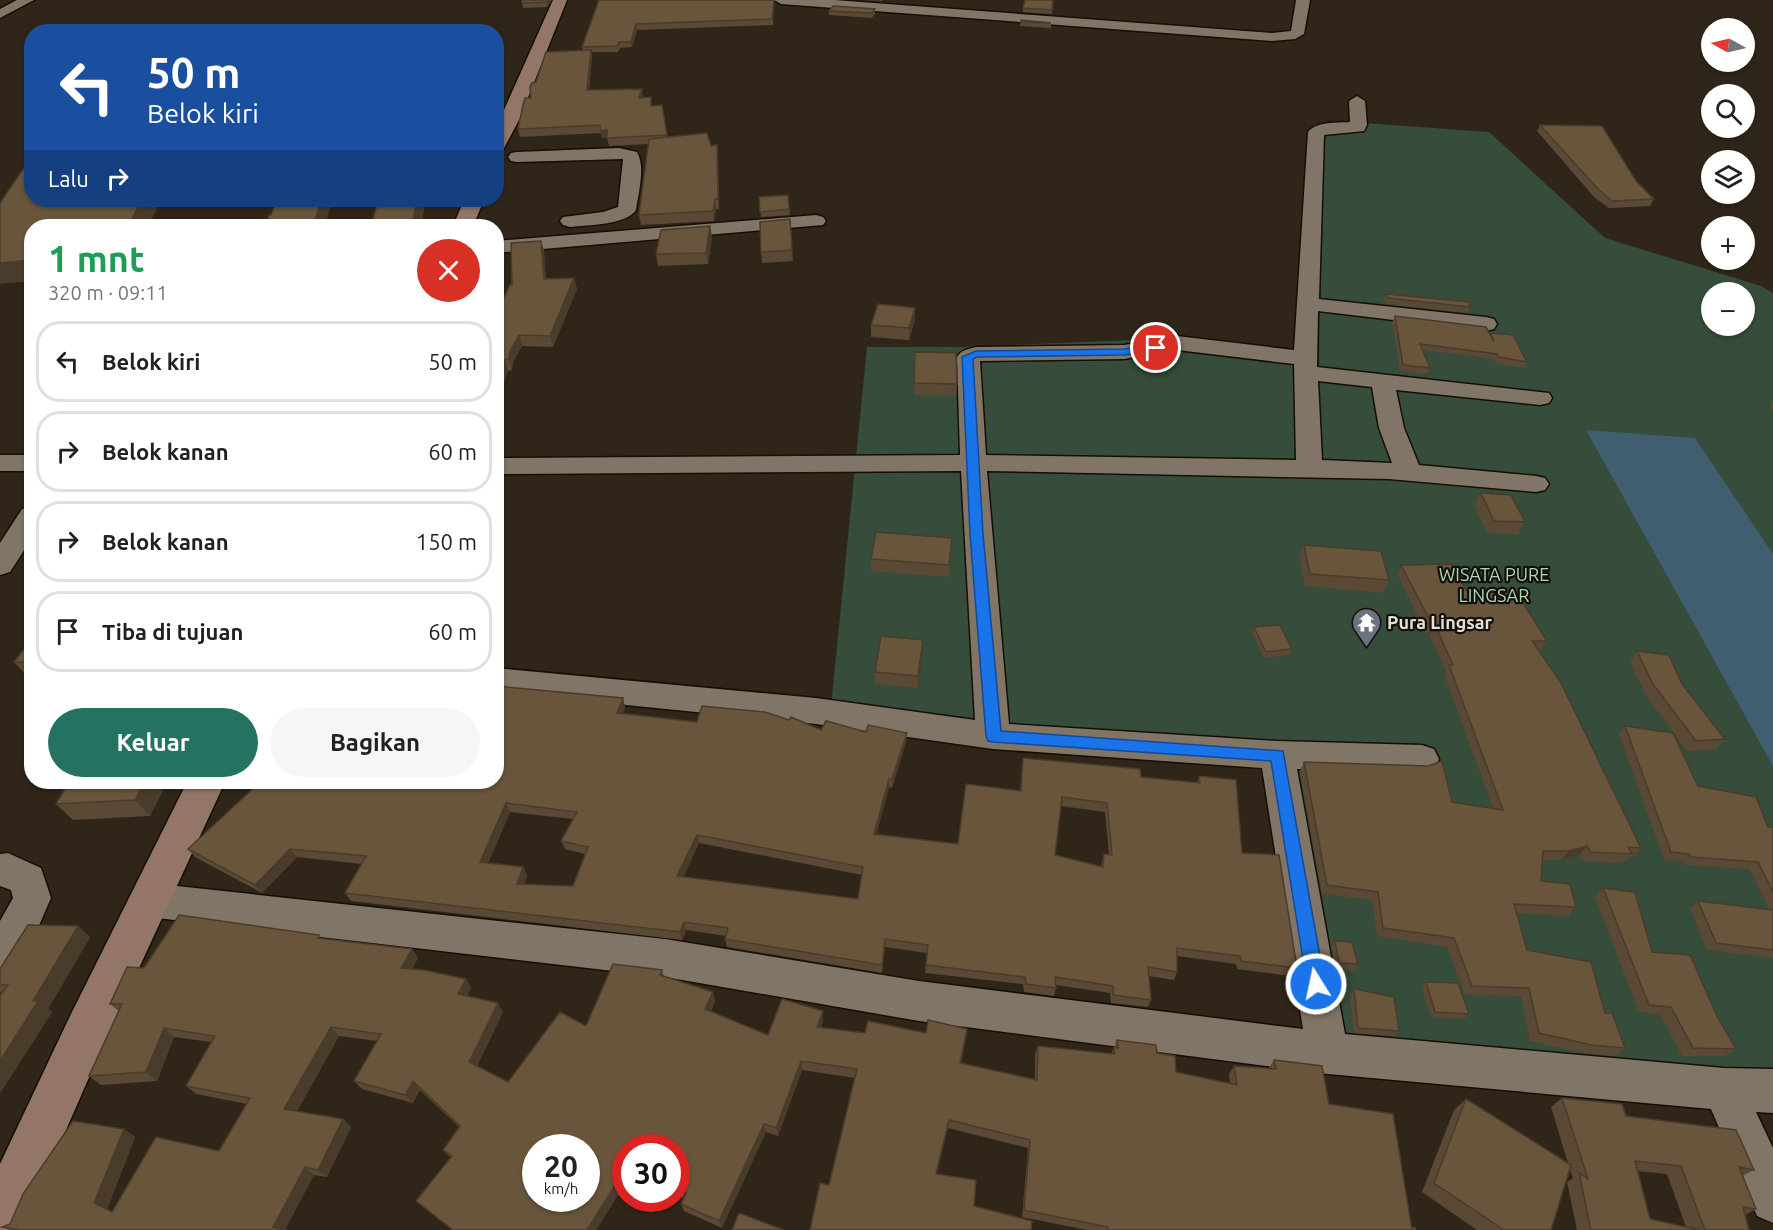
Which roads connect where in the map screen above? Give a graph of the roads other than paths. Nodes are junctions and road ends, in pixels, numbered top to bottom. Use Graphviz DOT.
graph roads {
  1 [pos="27,0"];
  2 [pos="560,0"];
  3 [pos="781,0"];
  4 [pos="1303,0"];
  5 [pos="923,5"];
  6 [pos="0,14"];
  7 [pos="1357,101"];
  8 [pos="504,131"];
  9 [pos="518,157"];
  10 [pos="816,220"];
  11 [pos="557,222"];
  12 [pos="504,246"];
  13 [pos="1310,304"];
  14 [pos="1486,324"];
  15 [pos="1306,366"];
  16 [pos="1383,381"];
  17 [pos="1540,398"];
  18 [pos="0,463"];
  19 [pos="24,463"];
  20 [pos="974,463"];
  21 [pos="504,466"];
  22 [pos="1309,468"];
  23 [pos="1410,472"];
  24 [pos="1536,484"];
  25 [pos="24,527"];
  26 [pos="0,566"];
  27 [pos="504,681"];
  28 [pos="993,736"];
  29 [pos="1278,755"];
  30 [pos="1422,759"];
  31 [pos="203,789"];
  32 [pos="0,870"];
  33 [pos="149,900"];
  34 [pos="0,954"];
  35 [pos="1328,1053"];
  36 [pos="1724,1089"];
  37 [pos="1773,1091"];
  38 [pos="1773,1200"];
  39 [pos="0,1221"];
  1 -- 6 [label="street"];
  2 -- 8 [label="street"];
  3 -- 5 [label="street"];
  4 -- 5 [label="street"];
  7 -- 13 [label="street"];
  9 -- 11 [label="street"];
  10 -- 12 [label="street"];
  13 -- 14 [label="street"];
  13 -- 15 [label="street"];
  15 -- 16 [label="street"];
  15 -- 20 [label="street"];
  15 -- 22 [label="street"];
  16 -- 17 [label="street"];
  16 -- 23 [label="street"];
  18 -- 19 [label="street"];
  20 -- 21 [label="street"];
  20 -- 22 [label="street"];
  20 -- 28 [label="street"];
  22 -- 23 [label="street"];
  23 -- 24 [label="street"];
  25 -- 26 [label="street"];
  27 -- 28 [label="street"];
  28 -- 29 [label="street"];
  29 -- 30 [label="street"];
  29 -- 35 [label="street"];
  31 -- 33 [label="street"];
  32 -- 34 [label="street"];
  33 -- 35 [label="street"];
  33 -- 39 [label="street"];
  35 -- 36 [label="street"];
  36 -- 37 [label="street"];
  36 -- 38 [label="street"];
}
